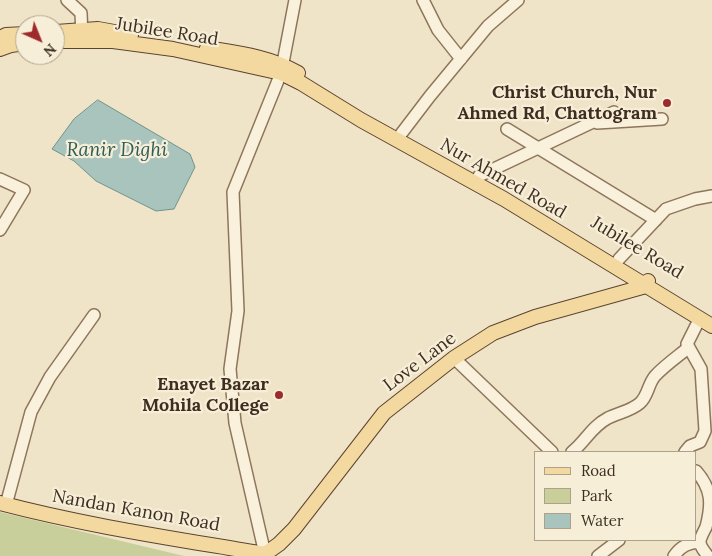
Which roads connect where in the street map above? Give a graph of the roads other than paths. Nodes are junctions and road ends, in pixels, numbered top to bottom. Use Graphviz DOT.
graph roads {
  1 [pos="295,0"];
  2 [pos="423,0"];
  3 [pos="518,0"];
  4 [pos="74,2"];
  5 [pos="65,33"];
  6 [pos="15,35"];
  7 [pos="82,35"];
  8 [pos="0,38"];
  9 [pos="65,39"];
  10 [pos="15,44"];
  11 [pos="0,49"];
  12 [pos="461,59"];
  13 [pos="279,69"];
  14 [pos="614,112"];
  15 [pos="662,119"];
  16 [pos="590,123"];
  17 [pos="507,128"];
  18 [pos="402,134"];
  19 [pos="538,148"];
  20 [pos="479,176"];
  21 [pos="0,179"];
  22 [pos="712,196"];
  23 [pos="656,220"];
  24 [pos="0,230"];
  25 [pos="619,259"];
  26 [pos="648,282"];
  27 [pos="94,315"];
  28 [pos="708,320"];
  29 [pos="688,348"];
  30 [pos="454,358"];
  31 [pos="551,451"];
  32 [pos="573,451"];
  33 [pos="686,451"];
  34 [pos="697,473"];
  35 [pos="711,496"];
  36 [pos="3,504"];
  37 [pos="618,541"];
  38 [pos="700,542"];
  39 [pos="678,548"];
  40 [pos="266,555"];
  41 [pos="598,556"];
  42 [pos="708,556"];
  1 -- 13 [label="street"];
  2 -- 12 [label="street"];
  3 -- 12 [label="street"];
  4 -- 7 [label="street"];
  5 -- 7 [label="main road"];
  6 -- 8 [label="main road"];
  7 -- 9 [label="main road, Jubilee Road"];
  7 -- 13 [label="main road, Jubilee Road"];
  10 -- 11 [label="main road"];
  12 -- 18 [label="street"];
  13 -- 18 [label="main road, Jubilee Road"];
  13 -- 26 [label="main road, Nur Ahmed Road"];
  13 -- 40 [label="street"];
  14 -- 16 [label="street"];
  15 -- 16 [label="street"];
  16 -- 19 [label="street"];
  17 -- 19 [label="street"];
  18 -- 20 [label="main road, Jubilee Road"];
  19 -- 20 [label="street"];
  19 -- 23 [label="street"];
  20 -- 25 [label="main road, Jubilee Road"];
  21 -- 24 [label="street"];
  22 -- 23 [label="street"];
  23 -- 25 [label="street"];
  25 -- 26 [label="main road, Jubilee Road"];
  26 -- 28 [label="main road, Jubilee Road"];
  26 -- 30 [label="main road, Love Lane"];
  27 -- 36 [label="street"];
  28 -- 29 [label="street"];
  29 -- 32 [label="street"];
  29 -- 33 [label="street"];
  30 -- 31 [label="street"];
  30 -- 40 [label="main road, Love Lane"];
  34 -- 35 [label="street"];
  35 -- 38 [label="street"];
  36 -- 40 [label="main road, Nandan Kanon Road"];
  37 -- 41 [label="street"];
  38 -- 39 [label="street"];
  38 -- 42 [label="street"];
}
